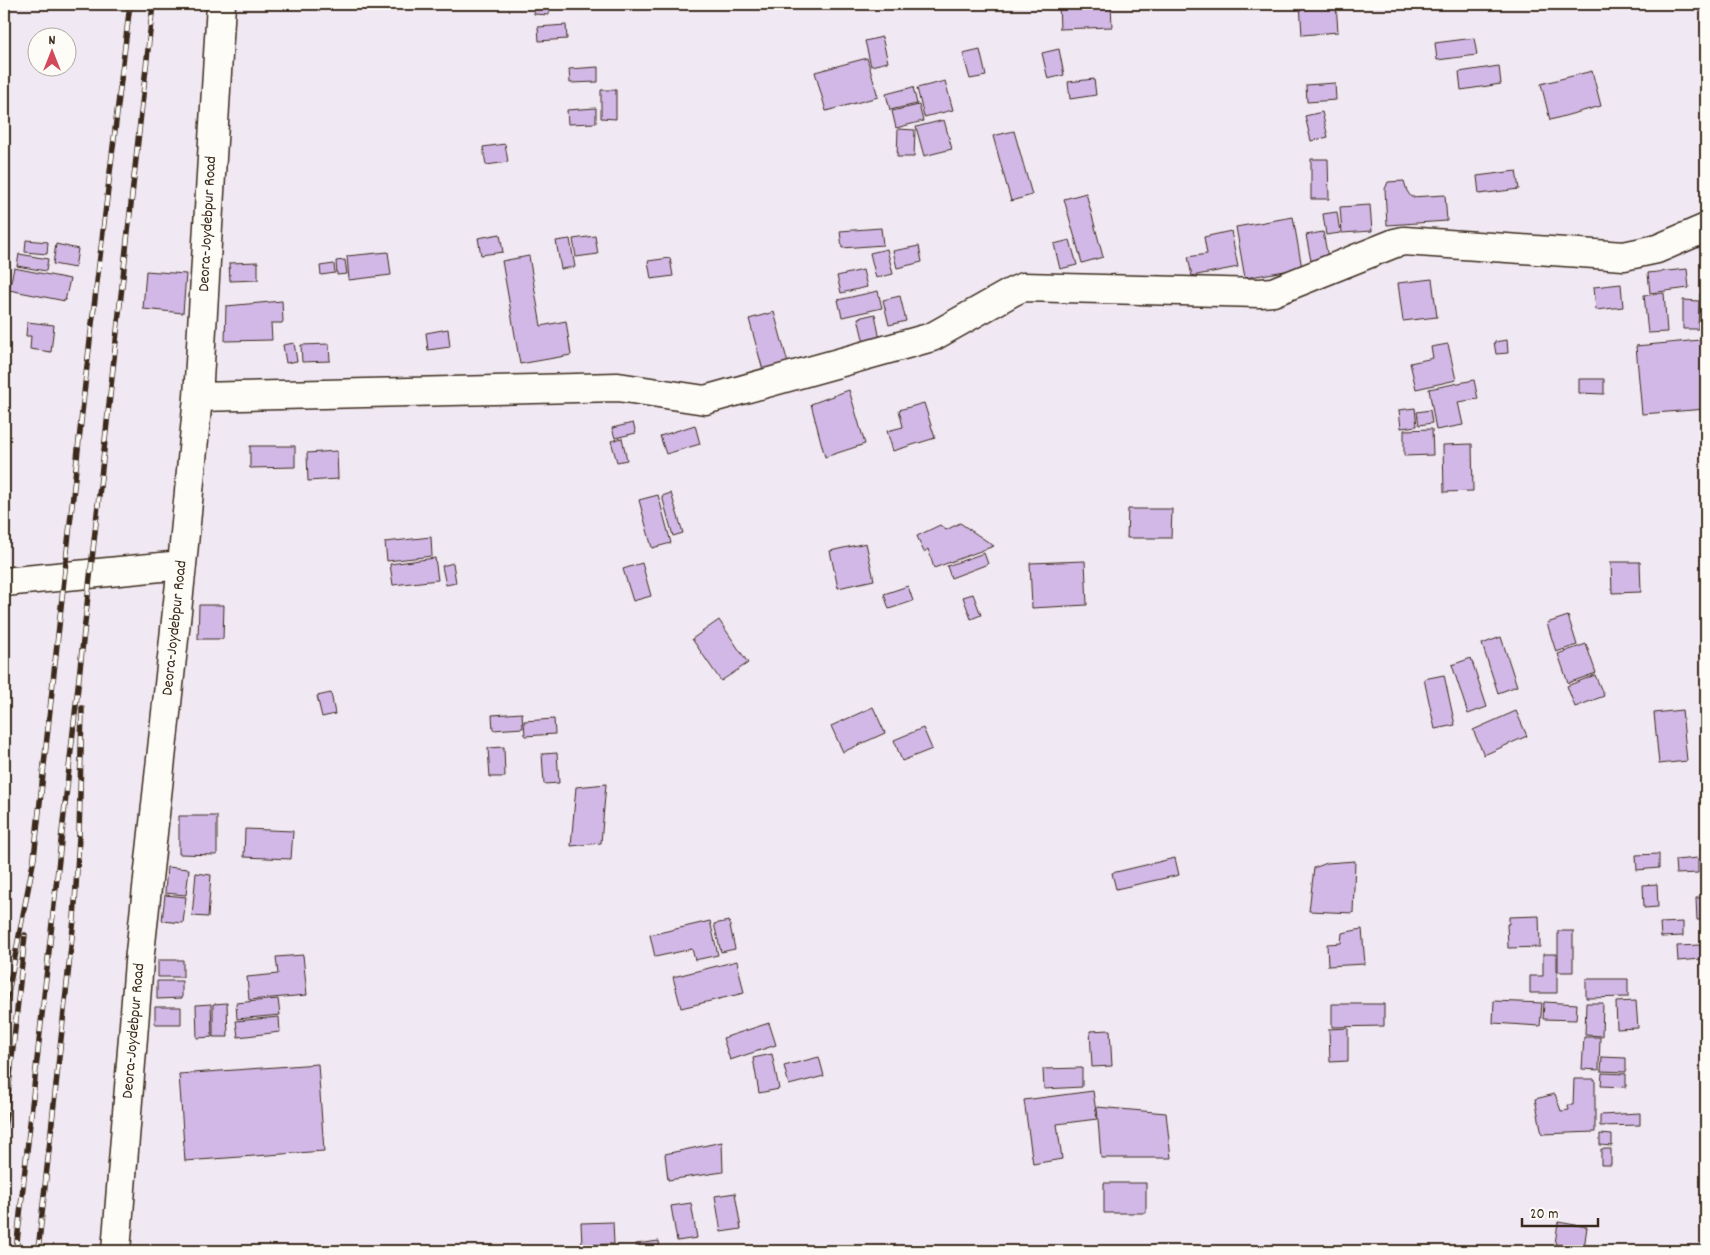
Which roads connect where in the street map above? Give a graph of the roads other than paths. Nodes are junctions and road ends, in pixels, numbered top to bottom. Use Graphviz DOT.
graph roads {
  1 [pos="220,4"];
  2 [pos="1706,228"];
  3 [pos="198,397"];
  4 [pos="182,565"];
  5 [pos="4,582"];
  6 [pos="116,1251"];
  1 -- 3 [label="street, Deora-Joydebpur Road"];
  2 -- 3 [label="street"];
  3 -- 4 [label="street, Deora-Joydebpur Road"];
  4 -- 5 [label="street"];
  4 -- 6 [label="street, Deora-Joydebpur Road"];
}
